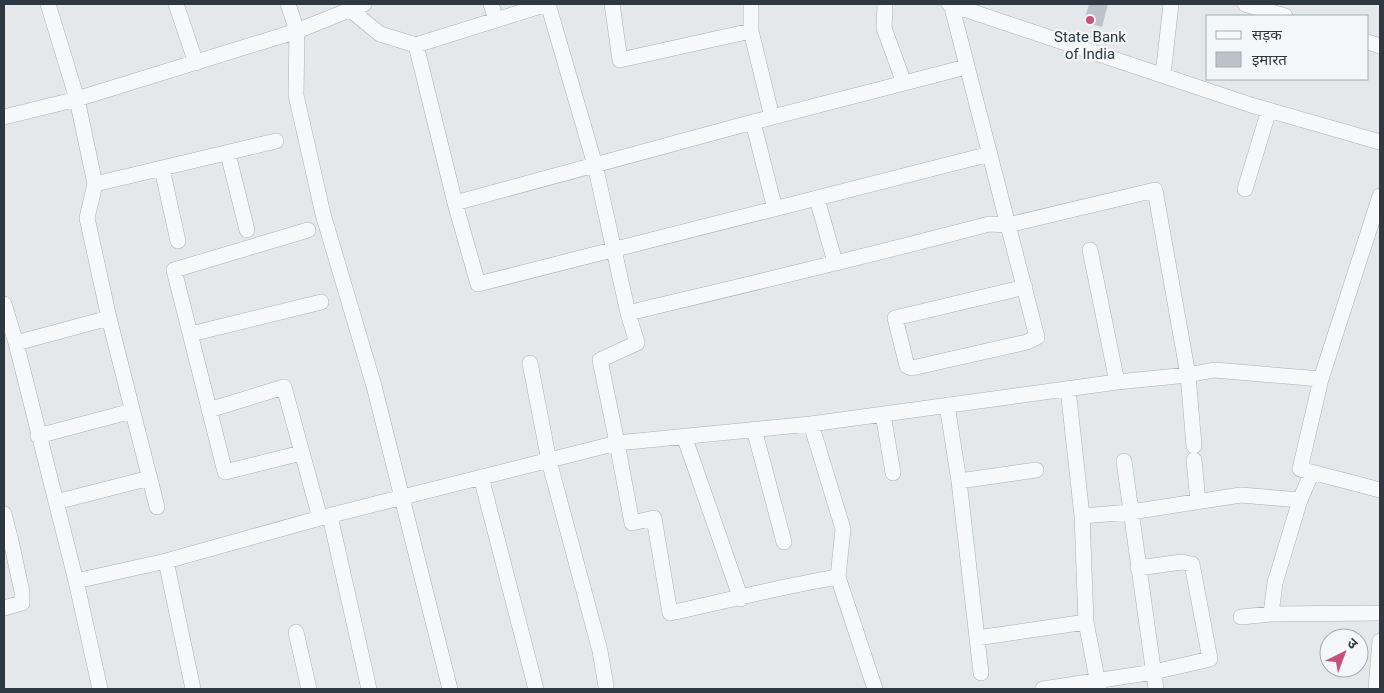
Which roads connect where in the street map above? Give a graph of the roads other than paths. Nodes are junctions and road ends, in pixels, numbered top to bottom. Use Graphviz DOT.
graph roads {
  1 [pos="48,4"];
  2 [pos="176,4"];
  3 [pos="288,4"];
  4 [pos="364,4"];
  5 [pos="491,4"];
  6 [pos="548,4"];
  7 [pos="612,4"];
  8 [pos="751,4"];
  9 [pos="885,4"];
  10 [pos="950,4"];
  11 [pos="1171,4"];
  12 [pos="1245,4"];
  13 [pos="348,8"];
  14 [pos="1282,15"];
  15 [pos="496,20"];
  16 [pos="297,31"];
  17 [pos="751,31"];
  18 [pos="416,45"];
  19 [pos="196,63"];
  20 [pos="966,67"];
  21 [pos="1163,75"];
  22 [pos="904,83"];
  23 [pos="77,98"];
  24 [pos="1269,110"];
  25 [pos="4,114"];
  26 [pos="772,117"];
  27 [pos="753,122"];
  28 [pos="276,141"];
  29 [pos="1380,142"];
  30 [pos="228,154"];
  31 [pos="990,154"];
  32 [pos="595,165"];
  33 [pos="162,169"];
  34 [pos="96,184"];
  35 [pos="1245,189"];
  36 [pos="1380,196"];
  37 [pos="817,199"];
  38 [pos="455,203"];
  39 [pos="775,209"];
  40 [pos="1008,224"];
  41 [pos="247,230"];
  42 [pos="308,230"];
  43 [pos="178,241"];
  44 [pos="616,250"];
  45 [pos="1090,250"];
  46 [pos="835,262"];
  47 [pos="1025,287"];
  48 [pos="321,302"];
  49 [pos="4,304"];
  50 [pos="628,313"];
  51 [pos="109,318"];
  52 [pos="191,334"];
  53 [pos="16,343"];
  54 [pos="530,363"];
  55 [pos="1188,376"];
  56 [pos="1321,379"];
  57 [pos="1117,382"];
  58 [pos="1068,389"];
  59 [pos="947,405"];
  60 [pos="209,410"];
  61 [pos="132,411"];
  62 [pos="883,414"];
  63 [pos="811,424"];
  64 [pos="754,429"];
  65 [pos="38,436"];
  66 [pos="684,436"];
  67 [pos="617,443"];
  68 [pos="301,453"];
  69 [pos="550,460"];
  70 [pos="1124,461"];
  71 [pos="1036,470"];
  72 [pos="1312,472"];
  73 [pos="893,473"];
  74 [pos="150,478"];
  75 [pos="481,478"];
  76 [pos="959,481"];
  77 [pos="1380,490"];
  78 [pos="403,497"];
  79 [pos="1300,500"];
  80 [pos="56,502"];
  81 [pos="1198,502"];
  82 [pos="157,507"];
  83 [pos="1130,512"];
  84 [pos="4,514"];
  85 [pos="1082,516"];
  86 [pos="325,517"];
  87 [pos="7,541"];
  88 [pos="784,542"];
  89 [pos="166,561"];
  90 [pos="1138,568"];
  91 [pos="838,577"];
  92 [pos="76,581"];
  93 [pos="741,598"];
  94 [pos="4,608"];
  95 [pos="1380,613"];
  96 [pos="1271,614"];
  97 [pos="1241,617"];
  98 [pos="1086,622"];
  99 [pos="296,632"];
  100 [pos="977,638"];
  101 [pos="1380,641"];
  102 [pos="1154,672"];
  103 [pos="981,673"];
  104 [pos="1098,685"];
  105 [pos="606,686"];
  106 [pos="100,689"];
  107 [pos="193,689"];
  108 [pos="308,689"];
  109 [pos="369,689"];
  110 [pos="450,689"];
  111 [pos="536,689"];
  112 [pos="875,689"];
  113 [pos="1042,689"];
  114 [pos="1156,689"];
  115 [pos="1376,689"];
  1 -- 23 [label="street"];
  2 -- 19 [label="street"];
  3 -- 16 [label="street"];
  4 -- 13 [label="street"];
  5 -- 15 [label="street"];
  6 -- 15 [label="street"];
  6 -- 32 [label="street"];
  7 -- 17 [label="street"];
  8 -- 17 [label="street"];
  9 -- 22 [label="street"];
  10 -- 20 [label="street"];
  10 -- 21 [label="street"];
  11 -- 21 [label="street"];
  12 -- 14 [label="street"];
  13 -- 16 [label="street"];
  13 -- 18 [label="street"];
  15 -- 18 [label="street"];
  16 -- 19 [label="street"];
  16 -- 78 [label="street"];
  17 -- 26 [label="street"];
  18 -- 38 [label="street"];
  19 -- 23 [label="street"];
  20 -- 22 [label="street"];
  20 -- 31 [label="street"];
  21 -- 24 [label="street"];
  22 -- 26 [label="street"];
  23 -- 25 [label="street"];
  23 -- 34 [label="street"];
  24 -- 29 [label="street"];
  24 -- 35 [label="street"];
  26 -- 27 [label="street"];
  27 -- 32 [label="street"];
  27 -- 39 [label="street"];
  28 -- 30 [label="street"];
  30 -- 33 [label="street"];
  30 -- 41 [label="street"];
  31 -- 37 [label="street"];
  31 -- 40 [label="street"];
  32 -- 38 [label="street"];
  32 -- 44 [label="street"];
  33 -- 34 [label="street"];
  33 -- 43 [label="street"];
  34 -- 51 [label="street"];
  36 -- 56 [label="street"];
  37 -- 39 [label="street"];
  37 -- 46 [label="street"];
  38 -- 44 [label="street"];
  39 -- 44 [label="street"];
  40 -- 46 [label="street"];
  40 -- 47 [label="street"];
  40 -- 55 [label="street"];
  42 -- 52 [label="street"];
  44 -- 50 [label="street"];
  45 -- 57 [label="street"];
  46 -- 50 [label="street"];
  47 -- 47 [label="street"];
  48 -- 52 [label="street"];
  49 -- 53 [label="street"];
  50 -- 67 [label="street"];
  51 -- 53 [label="street"];
  51 -- 61 [label="street"];
  52 -- 60 [label="street"];
  53 -- 65 [label="street"];
  54 -- 69 [label="street"];
  55 -- 56 [label="street"];
  55 -- 57 [label="street"];
  55 -- 81 [label="street"];
  56 -- 72 [label="street"];
  57 -- 58 [label="street"];
  58 -- 59 [label="street"];
  58 -- 85 [label="street"];
  59 -- 62 [label="street"];
  59 -- 76 [label="street"];
  60 -- 68 [label="street"];
  60 -- 68 [label="street"];
  61 -- 65 [label="street"];
  61 -- 74 [label="street"];
  62 -- 63 [label="street"];
  62 -- 73 [label="street"];
  63 -- 64 [label="street"];
  63 -- 91 [label="street"];
  64 -- 66 [label="street"];
  64 -- 88 [label="street"];
  65 -- 80 [label="street"];
  66 -- 67 [label="street"];
  66 -- 93 [label="street"];
  67 -- 69 [label="street"];
  67 -- 93 [label="street"];
  68 -- 86 [label="street"];
  69 -- 75 [label="street"];
  69 -- 105 [label="street"];
  70 -- 83 [label="street"];
  71 -- 76 [label="street"];
  72 -- 77 [label="street"];
  72 -- 79 [label="street"];
  74 -- 80 [label="street"];
  74 -- 82 [label="street"];
  75 -- 78 [label="street"];
  75 -- 111 [label="street"];
  76 -- 100 [label="street"];
  78 -- 86 [label="street"];
  78 -- 110 [label="street"];
  79 -- 81 [label="street"];
  79 -- 96 [label="street"];
  80 -- 92 [label="street"];
  81 -- 83 [label="street"];
  83 -- 85 [label="street"];
  83 -- 90 [label="street"];
  84 -- 87 [label="street"];
  85 -- 98 [label="street"];
  86 -- 89 [label="street"];
  86 -- 109 [label="street"];
  87 -- 94 [label="street"];
  89 -- 92 [label="street"];
  89 -- 107 [label="street"];
  90 -- 102 [label="street"];
  90 -- 102 [label="street"];
  91 -- 93 [label="street"];
  91 -- 112 [label="street"];
  92 -- 106 [label="street"];
  95 -- 96 [label="street"];
  96 -- 97 [label="street"];
  98 -- 100 [label="street"];
  98 -- 104 [label="street"];
  99 -- 108 [label="street"];
  100 -- 103 [label="street"];
  101 -- 115 [label="street"];
  102 -- 104 [label="street"];
  102 -- 114 [label="street"];
  104 -- 113 [label="street"];
}
